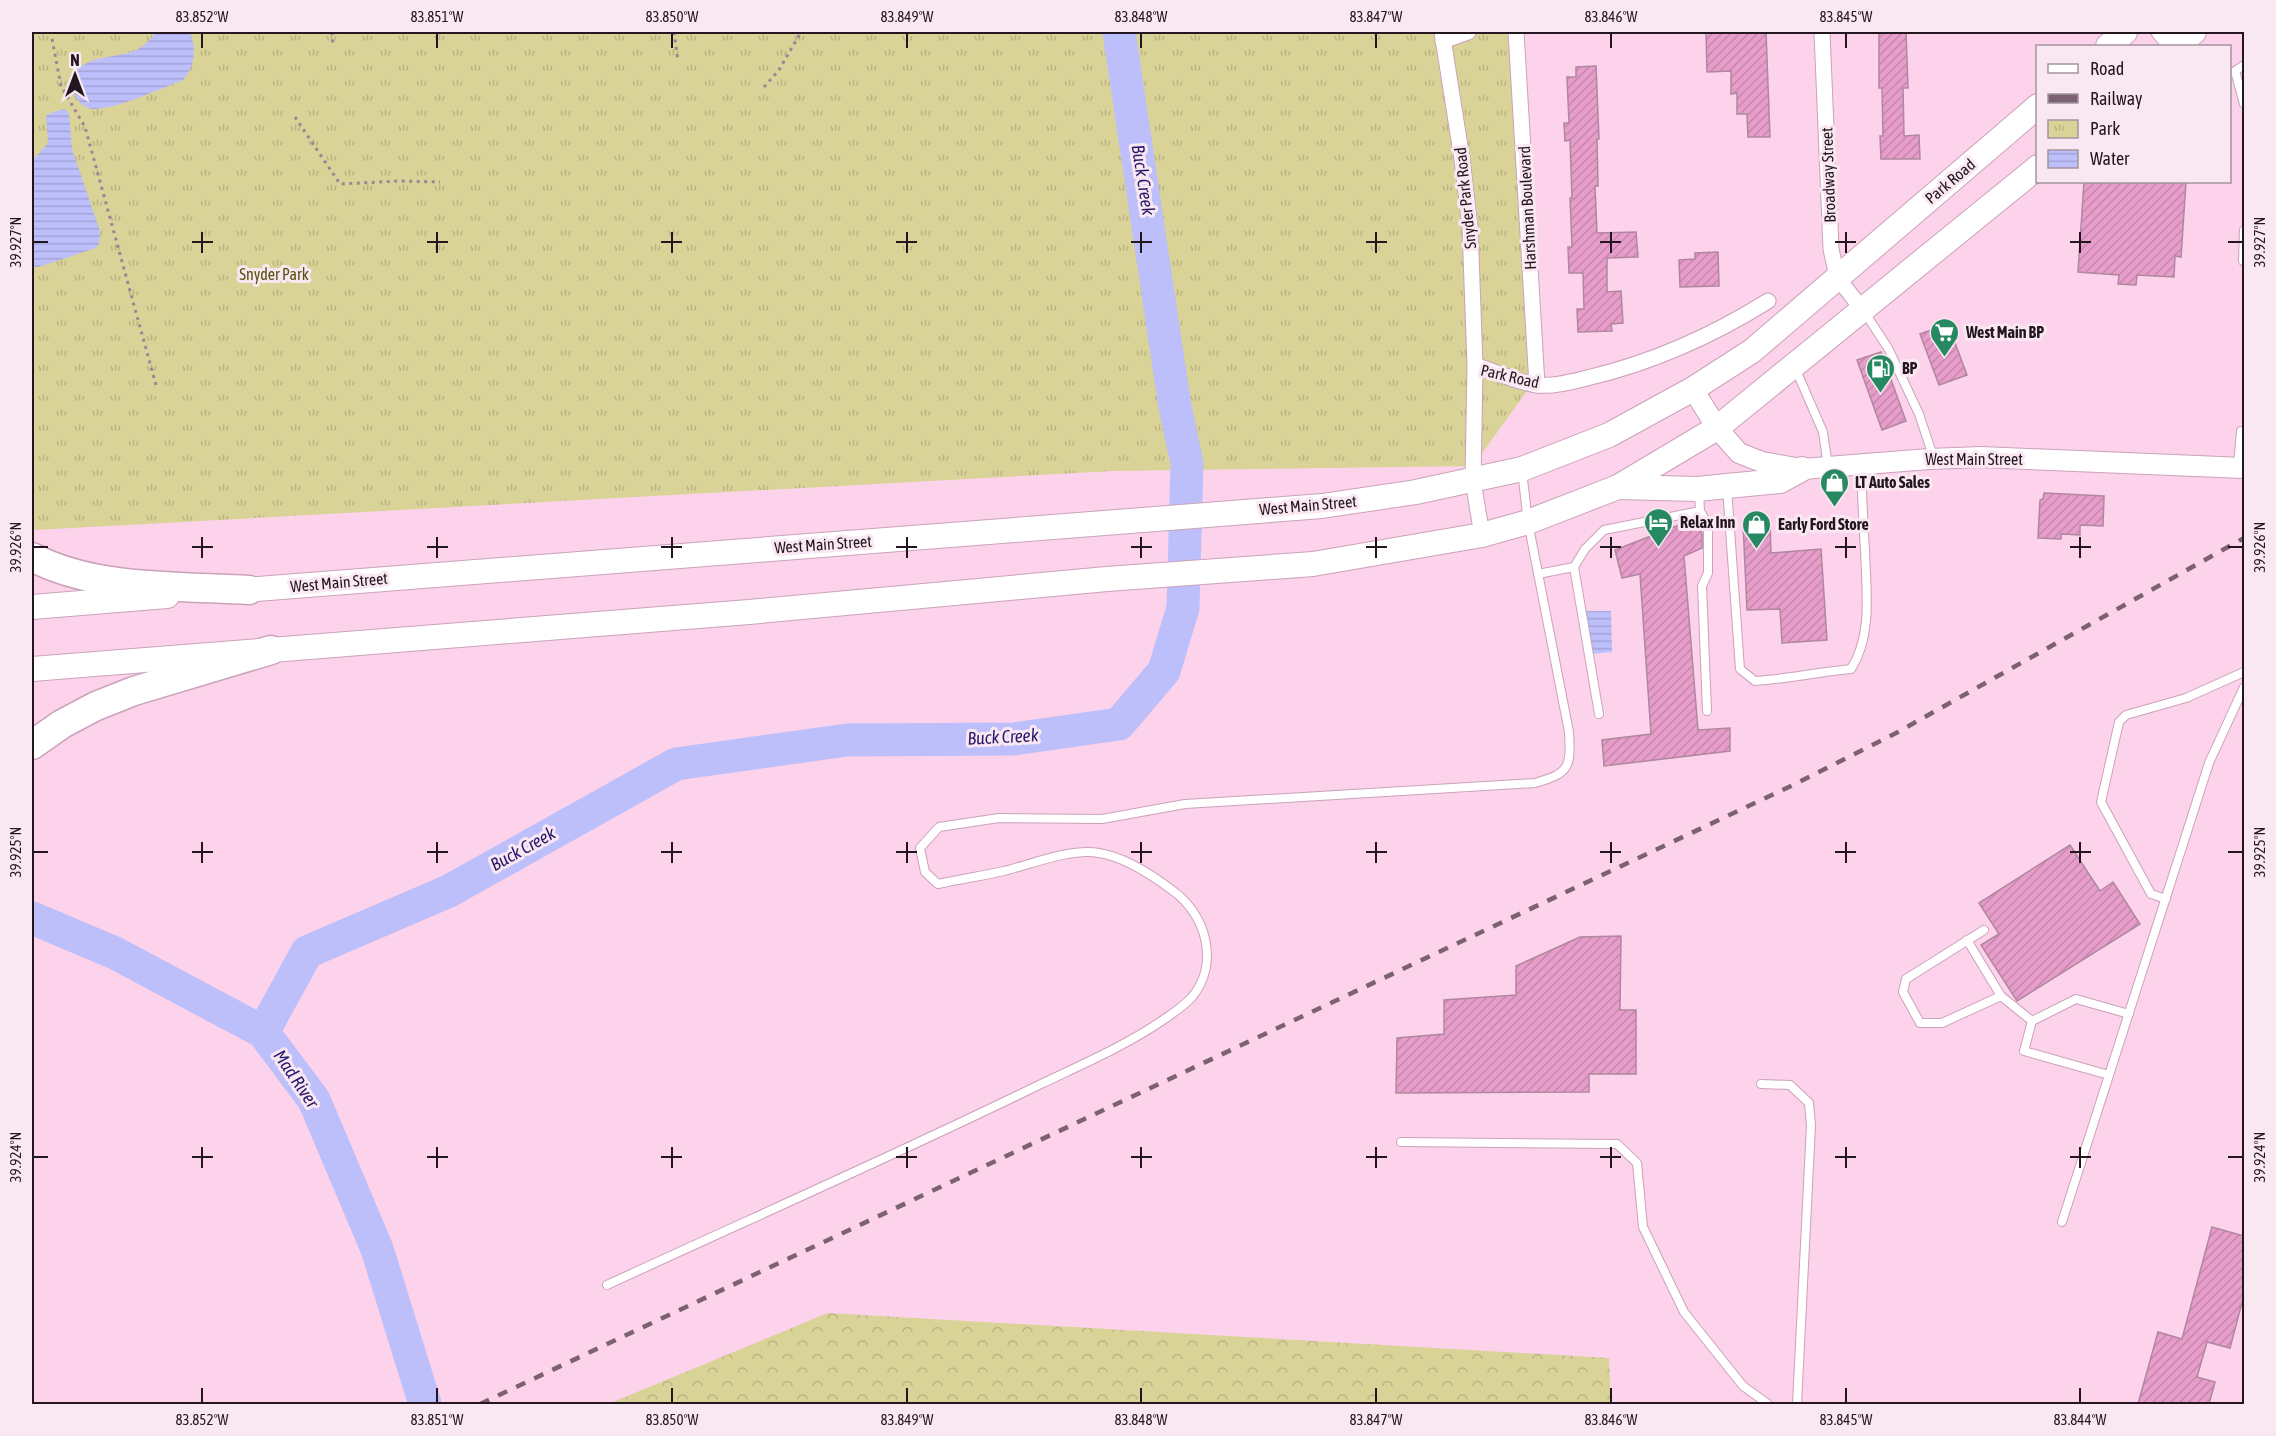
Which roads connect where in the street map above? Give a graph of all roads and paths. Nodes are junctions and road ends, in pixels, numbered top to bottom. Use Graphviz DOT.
graph roads {
  1 [pos="332,32"];
  2 [pos="674,32"];
  3 [pos="801,32"];
  4 [pos="1468,32"];
  5 [pos="1516,32"];
  6 [pos="1822,32"];
  7 [pos="2125,32"];
  8 [pos="2159,32"];
  9 [pos="2194,32"];
  10 [pos="1443,36"];
  11 [pos="52,39"];
  12 [pos="2109,45"];
  13 [pos="2172,45"];
  14 [pos="2174,45"];
  15 [pos="333,47"];
  16 [pos="678,61"];
  17 [pos="2244,65"];
  18 [pos="2232,70"];
  19 [pos="764,87"];
  20 [pos="2244,104"];
  21 [pos="2036,107"];
  22 [pos="295,117"];
  23 [pos="2036,168"];
  24 [pos="440,182"];
  25 [pos="2244,230"];
  26 [pos="2244,261"];
  27 [pos="1837,277"];
  28 [pos="1768,301"];
  29 [pos="1862,309"];
  30 [pos="1475,365"];
  31 [pos="1794,366"];
  32 [pos="156,385"];
  33 [pos="1537,385"];
  34 [pos="1692,389"];
  35 [pos="1717,428"];
  36 [pos="2244,431"];
  37 [pos="1934,459"];
  38 [pos="1861,464"];
  39 [pos="1828,467"];
  40 [pos="2241,468"];
  41 [pos="1522,469"];
  42 [pos="1802,469"];
  43 [pos="1473,482"];
  44 [pos="1727,486"];
  45 [pos="1618,487"];
  46 [pos="1699,500"];
  47 [pos="1528,522"];
  48 [pos="1482,535"];
  49 [pos="32,557"];
  50 [pos="1574,567"];
  51 [pos="1538,574"];
  52 [pos="249,590"];
  53 [pos="32,607"];
  54 [pos="271,650"];
  55 [pos="32,669"];
  56 [pos="2244,672"];
  57 [pos="2244,687"];
  58 [pos="1707,711"];
  59 [pos="1599,714"];
  60 [pos="32,745"];
  61 [pos="2166,898"];
  62 [pos="1984,930"];
  63 [pos="1967,940"];
  64 [pos="2001,996"];
  65 [pos="2129,1014"];
  66 [pos="2032,1021"];
  67 [pos="2109,1075"];
  68 [pos="1761,1084"];
  69 [pos="1401,1142"];
  70 [pos="2062,1222"];
  71 [pos="607,1285"];
  72 [pos="1768,1404"];
  73 [pos="1797,1404"];
  1 -- 15 [label="path"];
  2 -- 16 [label="path"];
  3 -- 19 [label="path"];
  4 -- 10 [label="street"];
  5 -- 33 [label="street, Harshman Boulevard"];
  6 -- 27 [label="street, Broadway Street"];
  7 -- 12 [label="main road"];
  8 -- 13 [label="street"];
  9 -- 14 [label="main road"];
  10 -- 30 [label="street, Snyder Park Road"];
  11 -- 32 [label="path"];
  17 -- 18 [label="lane"];
  18 -- 20 [label="lane"];
  21 -- 27 [label="main road, Park Road"];
  22 -- 24 [label="path"];
  23 -- 29 [label="main road"];
  25 -- 26 [label="lane"];
  27 -- 29 [label="street, Broadway Street"];
  27 -- 34 [label="main road, Park Road"];
  28 -- 33 [label="street, Park Road"];
  29 -- 31 [label="main road"];
  29 -- 37 [label="lane"];
  30 -- 33 [label="street, Park Road"];
  30 -- 43 [label="street, Park Road"];
  31 -- 35 [label="main road"];
  31 -- 39 [label="lane"];
  34 -- 35 [label="street, West Main Street"];
  34 -- 41 [label="main road, West Main Street"];
  35 -- 42 [label="street, West Main Street"];
  35 -- 45 [label="main road"];
  36 -- 40 [label="lane"];
  37 -- 38 [label="street, West Main Street"];
  37 -- 40 [label="street, West Main Street"];
  38 -- 39 [label="street, West Main Street"];
  38 -- 44 [label="lane"];
  39 -- 42 [label="street, West Main Street"];
  41 -- 43 [label="main road, West Main Street"];
  41 -- 47 [label="lane"];
  42 -- 44 [label="main road"];
  43 -- 48 [label="street, Park Road"];
  43 -- 52 [label="main road, West Main Street"];
  44 -- 46 [label="main road"];
  45 -- 46 [label="main road"];
  45 -- 47 [label="main road"];
  46 -- 50 [label="lane"];
  46 -- 58 [label="lane"];
  47 -- 48 [label="main road"];
  47 -- 51 [label="lane"];
  48 -- 54 [label="main road"];
  49 -- 52 [label="highway"];
  50 -- 51 [label="lane"];
  50 -- 59 [label="lane"];
  51 -- 71 [label="lane"];
  52 -- 53 [label="main road, West Main Street"];
  54 -- 55 [label="main road"];
  54 -- 60 [label="highway"];
  56 -- 61 [label="lane"];
  57 -- 61 [label="lane"];
  61 -- 65 [label="lane"];
  62 -- 63 [label="lane"];
  63 -- 64 [label="lane"];
  63 -- 64 [label="lane"];
  64 -- 66 [label="lane"];
  65 -- 66 [label="lane"];
  65 -- 67 [label="lane"];
  66 -- 67 [label="lane"];
  67 -- 70 [label="lane"];
  68 -- 73 [label="lane"];
  69 -- 72 [label="lane"];
}
